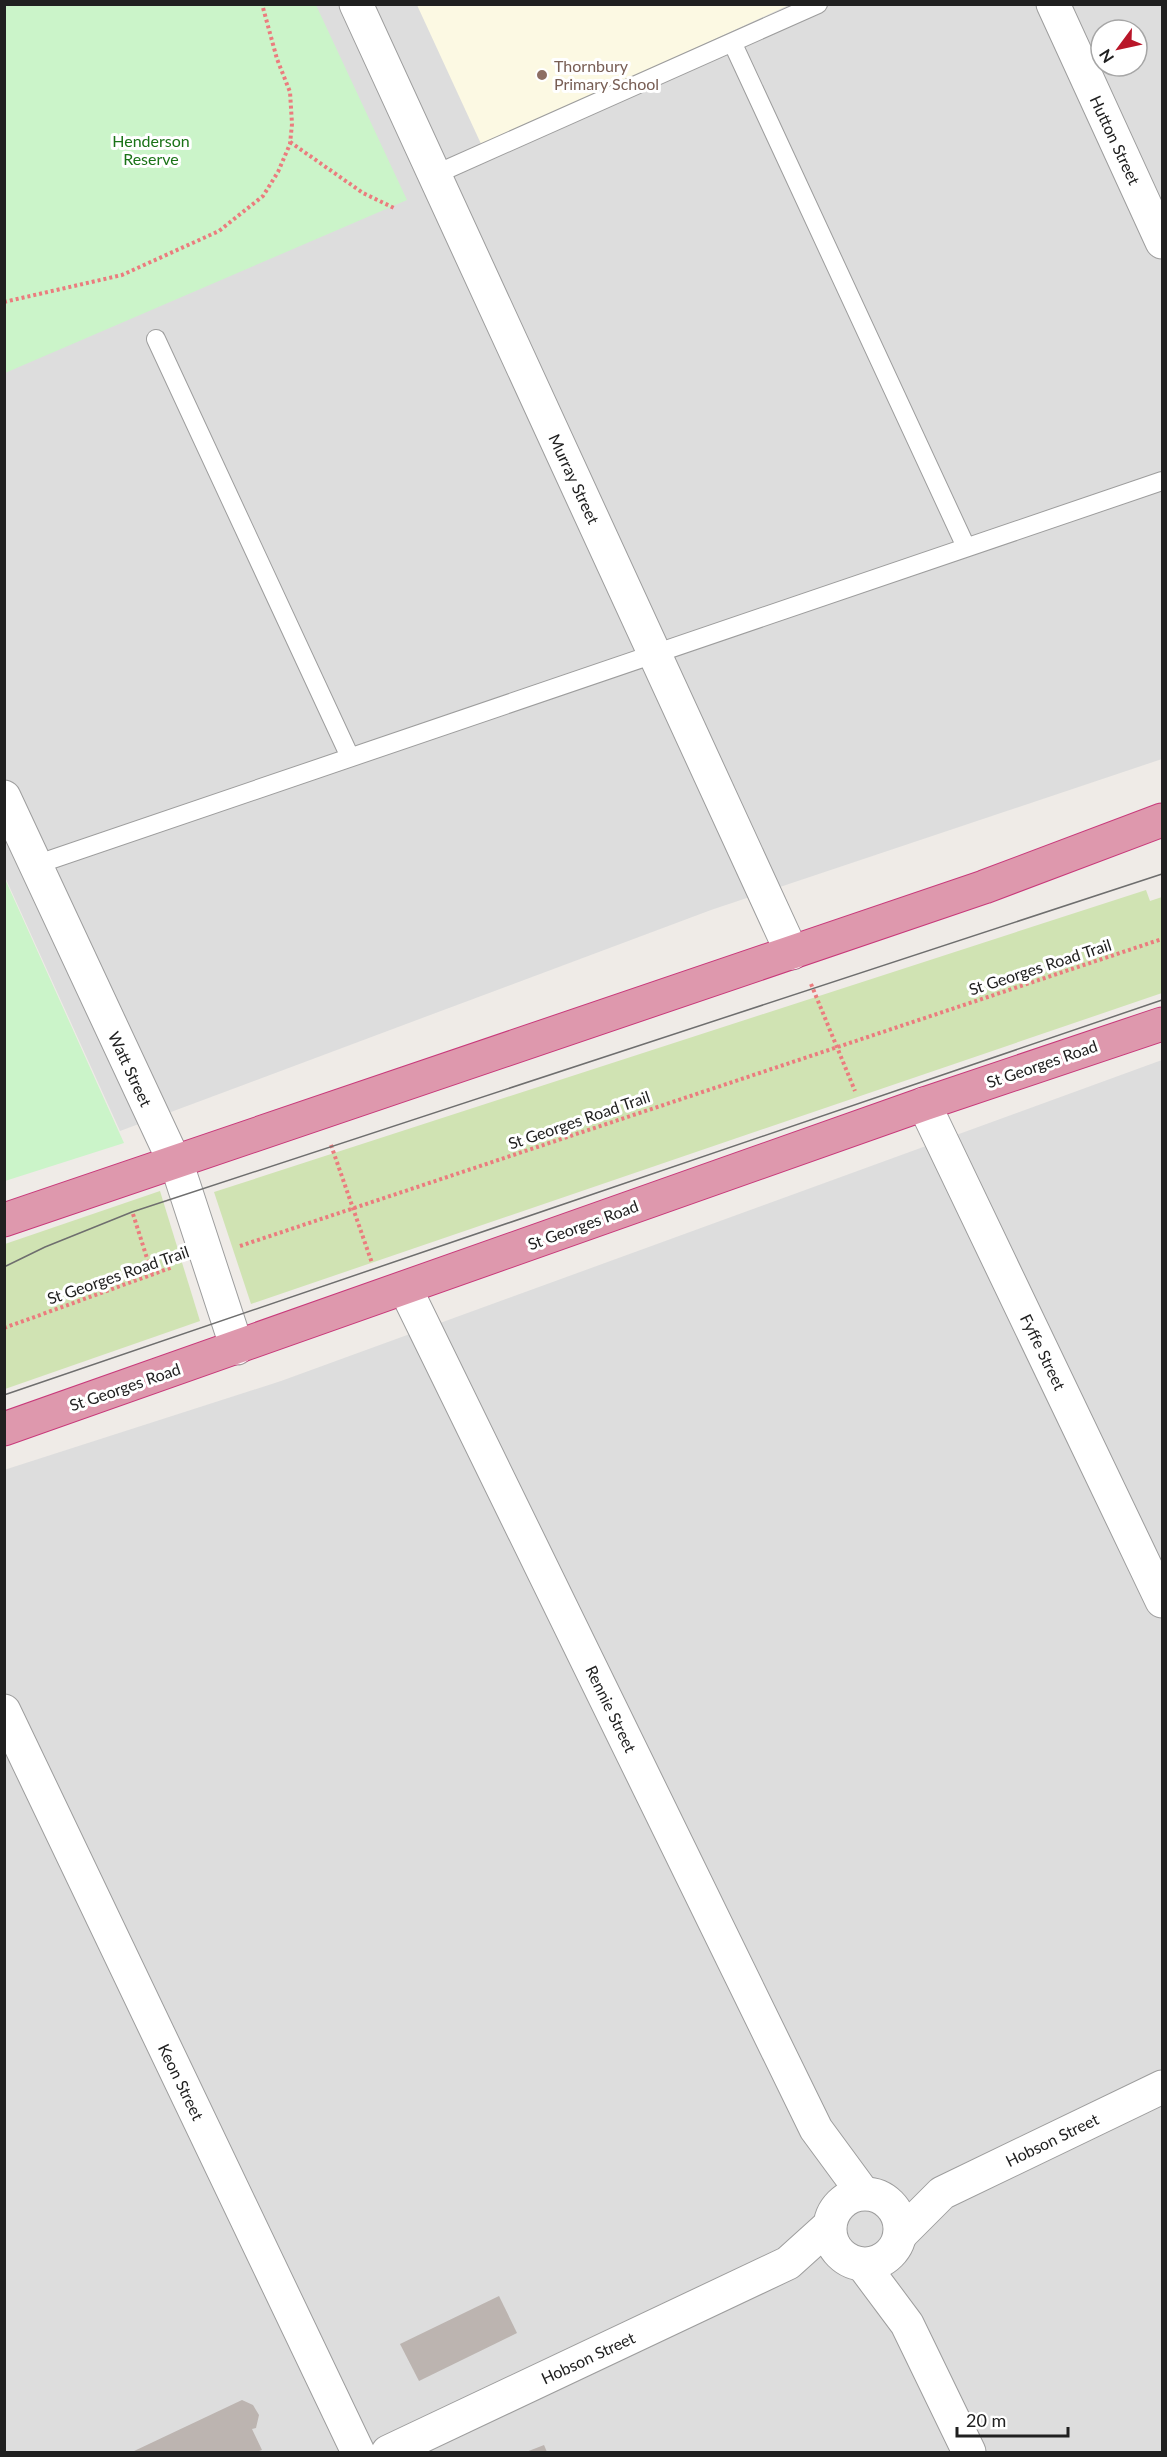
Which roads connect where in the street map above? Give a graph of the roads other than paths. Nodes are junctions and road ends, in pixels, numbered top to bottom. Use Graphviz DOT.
graph roads {
  1 [pos="356,4"];
  2 [pos="818,4"];
  3 [pos="1053,4"];
  4 [pos="732,44"];
  5 [pos="434,175"];
  6 [pos="1162,242"];
  7 [pos="156,339"];
  8 [pos="1162,481"];
  9 [pos="966,547"];
  10 [pos="656,655"];
  11 [pos="350,757"];
  12 [pos="4,797"];
  13 [pos="1162,820"];
  14 [pos="35,865"];
  15 [pos="792,953"];
  16 [pos="1162,1024"];
  17 [pos="924,1104"];
  18 [pos="174,1163"];
  19 [pos="4,1220"];
  20 [pos="392,1293"];
  21 [pos="237,1348"];
  22 [pos="4,1428"];
  23 [pos="1162,1601"];
  24 [pos="4,1711"];
  25 [pos="1162,2087"];
  26 [pos="942,2193"];
  27 [pos="852,2206"];
  28 [pos="898,2242"];
  29 [pos="852,2261"];
  30 [pos="788,2263"];
  31 [pos="907,2324"];
  32 [pos="358,2452"];
  33 [pos="388,2452"];
  34 [pos="969,2452"];
  1 -- 5 [label="street, Murray Street"];
  2 -- 4 [label="lane"];
  3 -- 6 [label="street, Hutton Street"];
  4 -- 5 [label="lane"];
  4 -- 9 [label="lane"];
  5 -- 10 [label="street, Murray Street"];
  7 -- 11 [label="lane"];
  8 -- 9 [label="lane"];
  9 -- 10 [label="lane"];
  10 -- 11 [label="lane"];
  10 -- 15 [label="street, Murray Street"];
  11 -- 14 [label="lane"];
  12 -- 14 [label="street, Watt Street"];
  13 -- 15 [label="highway"];
  14 -- 18 [label="street, Watt Street"];
  15 -- 18 [label="highway"];
  16 -- 17 [label="highway, St Georges Road"];
  17 -- 20 [label="highway, St Georges Road"];
  17 -- 23 [label="street, Fyffe Street"];
  18 -- 19 [label="highway"];
  18 -- 21 [label="street, Watt Street"];
  20 -- 21 [label="highway, St Georges Road"];
  20 -- 27 [label="street, Rennie Street"];
  21 -- 22 [label="highway, St Georges Road"];
  24 -- 32 [label="street, Keon Street"];
  25 -- 26 [label="street, Hobson Street"];
  26 -- 27 [label="street, Hobson Street"];
  26 -- 28 [label="street, Hobson Street"];
  27 -- 28 [label="street"];
  27 -- 29 [label="street"];
  27 -- 30 [label="street, Hobson Street"];
  28 -- 29 [label="street"];
  28 -- 31 [label="street"];
  29 -- 30 [label="street, Hobson Street"];
  29 -- 31 [label="street"];
  30 -- 33 [label="street, Hobson Street"];
  31 -- 34 [label="street"];
}
